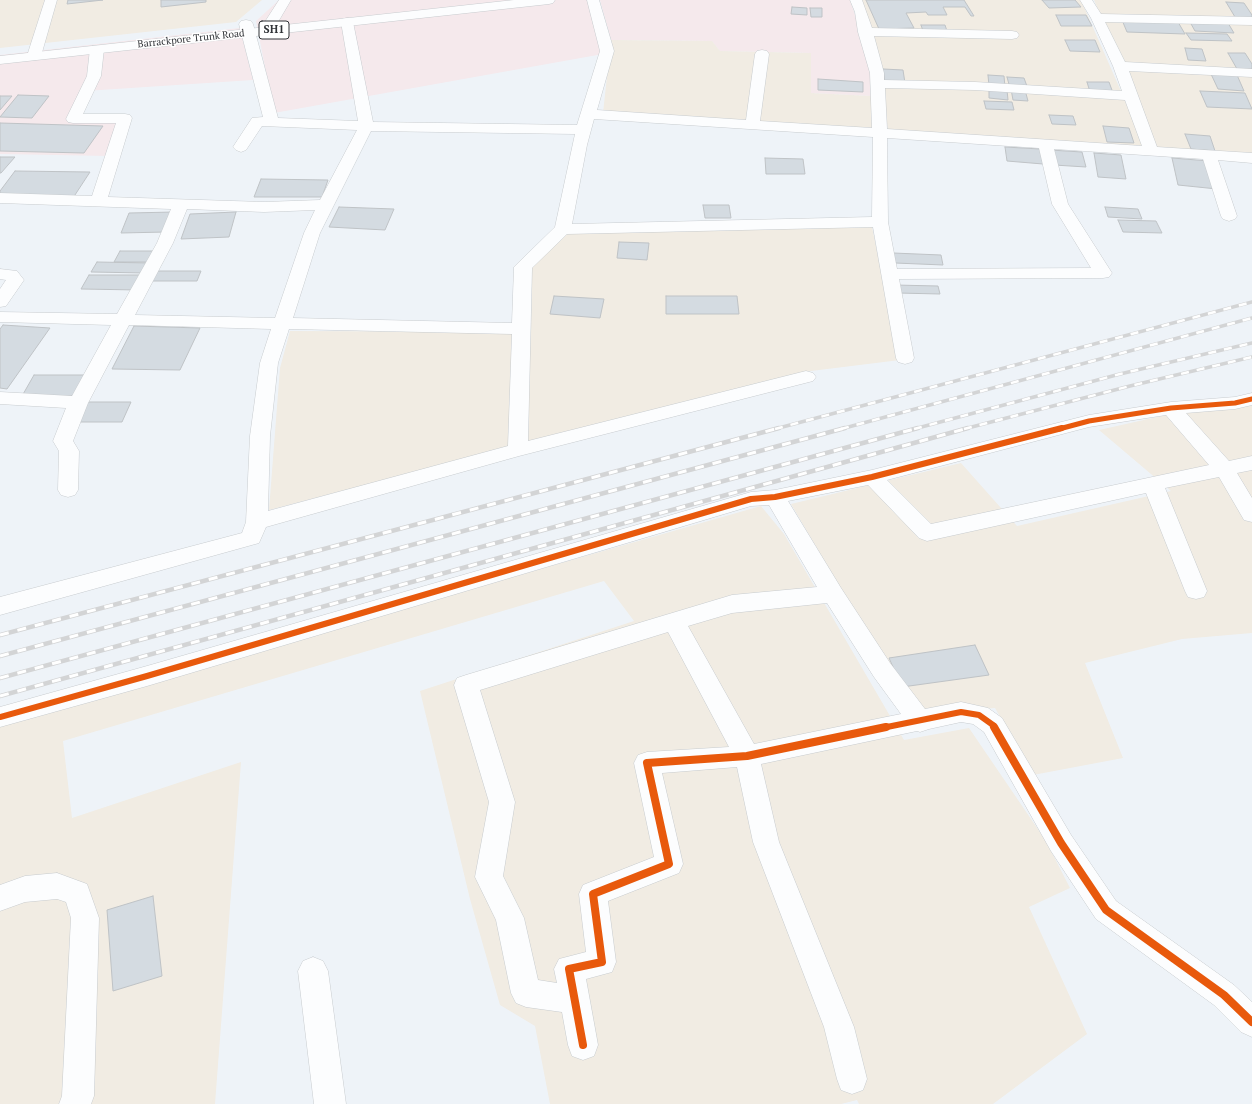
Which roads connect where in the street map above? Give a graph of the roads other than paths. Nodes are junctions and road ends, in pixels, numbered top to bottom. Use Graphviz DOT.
graph roads {
  1 [pos="51,0"];
  2 [pos="285,0"];
  3 [pos="477,0"];
  4 [pos="549,0"];
  5 [pos="593,0"];
  6 [pos="856,0"];
  7 [pos="1086,0"];
  8 [pos="1097,18"];
  9 [pos="1252,21"];
  10 [pos="347,22"];
  11 [pos="269,26"];
  12 [pos="247,28"];
  13 [pos="865,32"];
  14 [pos="1012,35"];
  15 [pos="97,49"];
  16 [pos="0,51"];
  17 [pos="36,52"];
  18 [pos="762,54"];
  19 [pos="0,60"];
  20 [pos="1120,66"];
  21 [pos="1252,73"];
  22 [pos="878,84"];
  23 [pos="1131,96"];
  24 [pos="272,122"];
  25 [pos="586,122"];
  26 [pos="366,126"];
  27 [pos="752,126"];
  28 [pos="880,133"];
  29 [pos="1045,144"];
  30 [pos="241,147"];
  31 [pos="1151,151"];
  32 [pos="1209,155"];
  33 [pos="1252,158"];
  34 [pos="0,198"];
  35 [pos="98,202"];
  36 [pos="182,204"];
  37 [pos="325,205"];
  38 [pos="1228,216"];
  39 [pos="880,222"];
  40 [pos="563,229"];
  41 [pos="0,274"];
  42 [pos="889,274"];
  43 [pos="1,315"];
  44 [pos="124,320"];
  45 [pos="282,324"];
  46 [pos="521,329"];
  47 [pos="905,358"];
  48 [pos="806,377"];
  49 [pos="0,398"];
  50 [pos="1252,399"];
  51 [pos="78,403"];
  52 [pos="1171,408"];
  53 [pos="518,450"];
  54 [pos="1252,463"];
  55 [pos="1224,469"];
  56 [pos="872,477"];
  57 [pos="1153,484"];
  58 [pos="68,490"];
  59 [pos="775,497"];
  60 [pos="1252,515"];
  61 [pos="257,522"];
  62 [pos="1196,592"];
  63 [pos="833,594"];
  64 [pos="0,606"];
  65 [pos="674,622"];
  66 [pos="0,717"];
  67 [pos="920,722"];
  68 [pos="747,756"];
  69 [pos="0,898"];
  70 [pos="313,971"];
  71 [pos="575,1000"];
  72 [pos="1252,1022"];
  73 [pos="583,1045"];
  74 [pos="852,1079"];
  75 [pos="75,1104"];
  76 [pos="330,1104"];
  1 -- 17 [label="street"];
  2 -- 11 [label="street"];
  3 -- 11 [label="street, Barrackpore Trunk Road / SH1"];
  4 -- 10 [label="street, Barrackpore Trunk Road / SH1"];
  5 -- 25 [label="street"];
  6 -- 13 [label="street"];
  7 -- 8 [label="street"];
  8 -- 9 [label="street"];
  8 -- 20 [label="street"];
  10 -- 11 [label="street, Barrackpore Trunk Road / SH1"];
  10 -- 26 [label="street"];
  11 -- 12 [label="street, Barrackpore Trunk Road / SH1"];
  12 -- 15 [label="street, Barrackpore Trunk Road / SH1"];
  12 -- 17 [label="street, Barrackpore Trunk Road / SH1"];
  12 -- 24 [label="street"];
  13 -- 14 [label="street"];
  13 -- 22 [label="street"];
  15 -- 17 [label="street, Barrackpore Trunk Road / SH1"];
  15 -- 35 [label="street"];
  16 -- 17 [label="street, Barrackpore Trunk Road / SH1"];
  17 -- 19 [label="street, Barrackpore Trunk Road / SH1"];
  18 -- 27 [label="street"];
  20 -- 21 [label="street"];
  20 -- 23 [label="street"];
  22 -- 23 [label="street"];
  22 -- 28 [label="street"];
  23 -- 31 [label="street"];
  24 -- 26 [label="street"];
  24 -- 30 [label="street"];
  25 -- 26 [label="street"];
  25 -- 27 [label="street"];
  25 -- 40 [label="street"];
  26 -- 37 [label="street"];
  27 -- 28 [label="street"];
  28 -- 29 [label="street"];
  28 -- 39 [label="street"];
  29 -- 31 [label="street"];
  29 -- 42 [label="street"];
  31 -- 32 [label="street"];
  32 -- 33 [label="street"];
  32 -- 38 [label="street"];
  34 -- 35 [label="street"];
  35 -- 36 [label="street"];
  36 -- 37 [label="street"];
  36 -- 44 [label="street"];
  37 -- 45 [label="street"];
  39 -- 40 [label="street"];
  39 -- 42 [label="street"];
  40 -- 46 [label="street"];
  41 -- 43 [label="street"];
  42 -- 47 [label="street"];
  43 -- 44 [label="street"];
  44 -- 45 [label="street"];
  44 -- 51 [label="street"];
  45 -- 46 [label="street"];
  45 -- 61 [label="street"];
  46 -- 53 [label="street"];
  48 -- 53 [label="street"];
  49 -- 51 [label="street"];
  50 -- 52 [label="street"];
  51 -- 58 [label="street"];
  52 -- 55 [label="street"];
  52 -- 56 [label="street"];
  53 -- 61 [label="street"];
  54 -- 55 [label="street"];
  55 -- 57 [label="street"];
  55 -- 60 [label="street"];
  56 -- 57 [label="street"];
  56 -- 59 [label="street"];
  57 -- 62 [label="street"];
  59 -- 63 [label="street"];
  59 -- 66 [label="street"];
  61 -- 64 [label="street"];
  63 -- 65 [label="street"];
  63 -- 67 [label="street"];
  65 -- 68 [label="street"];
  65 -- 71 [label="street"];
  67 -- 68 [label="street"];
  67 -- 72 [label="street"];
  68 -- 71 [label="street"];
  68 -- 74 [label="street"];
  69 -- 75 [label="street"];
  70 -- 76 [label="street"];
  71 -- 73 [label="street"];
}
